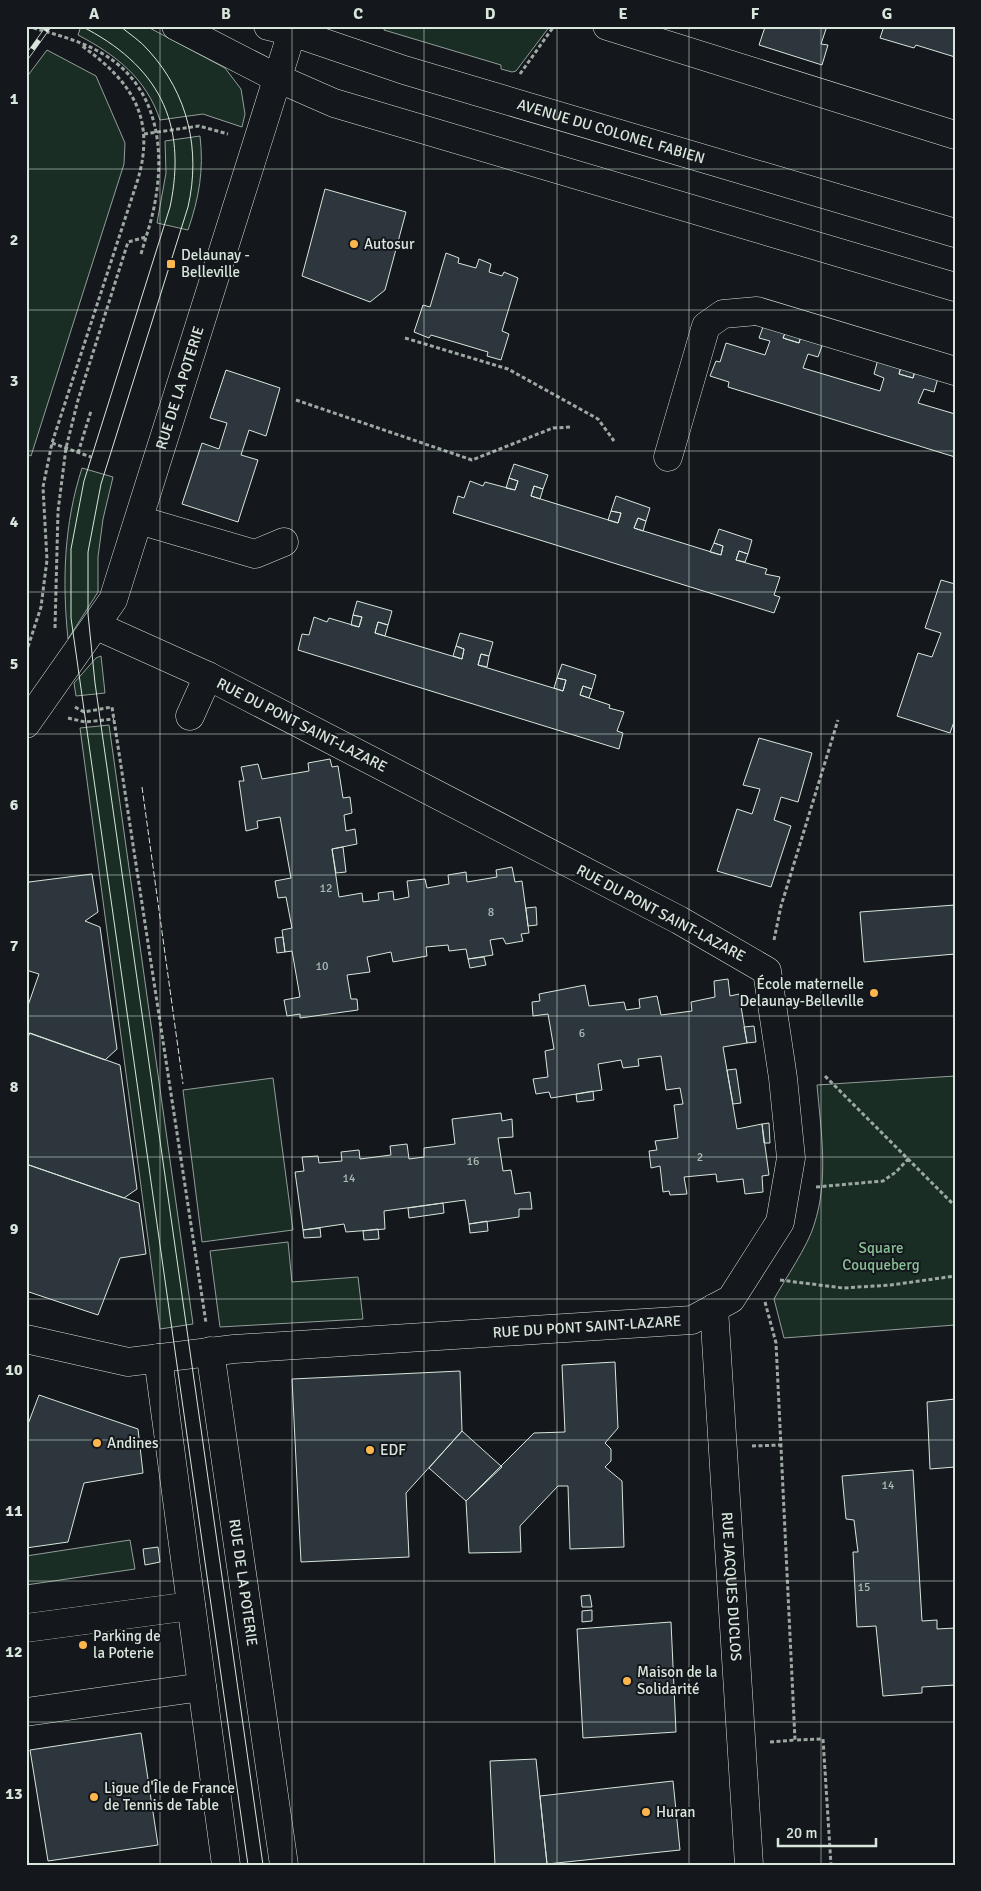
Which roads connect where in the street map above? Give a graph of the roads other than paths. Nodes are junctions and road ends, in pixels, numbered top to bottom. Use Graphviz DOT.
graph roads {
  1 [pos="176,26"];
  2 [pos="607,26"];
  3 [pos="280,29"];
  4 [pos="277,78"];
  5 [pos="955,136"];
  6 [pos="955,233"];
  7 [pos="955,287"];
  8 [pos="955,371"];
  9 [pos="668,457"];
  10 [pos="139,520"];
  11 [pos="284,542"];
  12 [pos="97,626"];
  13 [pos="208,676"];
  14 [pos="190,716"];
  15 [pos="26,724"];
  16 [pos="714,1308"];
  17 [pos="26,1339"];
  18 [pos="210,1352"];
  19 [pos="158,1358"];
  20 [pos="191,1606"];
  21 [pos="26,1628"];
  22 [pos="202,1687"];
  23 [pos="26,1712"];
  24 [pos="226,1865"];
  25 [pos="284,1865"];
  26 [pos="749,1865"];
  1 -- 4 [label="street"];
  2 -- 5 [label="street"];
  3 -- 4 [label="street, RUE DE LA POTERIE"];
  3 -- 6 [label="street, AVENUE DU COLONEL FABIEN"];
  4 -- 7 [label="street"];
  4 -- 10 [label="street, RUE DE LA POTERIE"];
  8 -- 9 [label="street"];
  10 -- 11 [label="street"];
  10 -- 12 [label="street, RUE DE LA POTERIE"];
  12 -- 13 [label="street, RUE DU PONT SAINT-LAZARE"];
  12 -- 15 [label="street, RUE DE LA POTERIE"];
  13 -- 14 [label="street"];
  13 -- 16 [label="street, RUE DU PONT SAINT-LAZARE"];
  16 -- 18 [label="street, RUE DU PONT SAINT-LAZARE"];
  16 -- 26 [label="street, RUE JACQUES DUCLOS"];
  17 -- 19 [label="street"];
  18 -- 19 [label="street"];
  18 -- 25 [label="street, RUE DE LA POTERIE"];
  19 -- 20 [label="street"];
  20 -- 21 [label="street"];
  20 -- 22 [label="street"];
  22 -- 23 [label="street"];
  22 -- 24 [label="street"];
}
